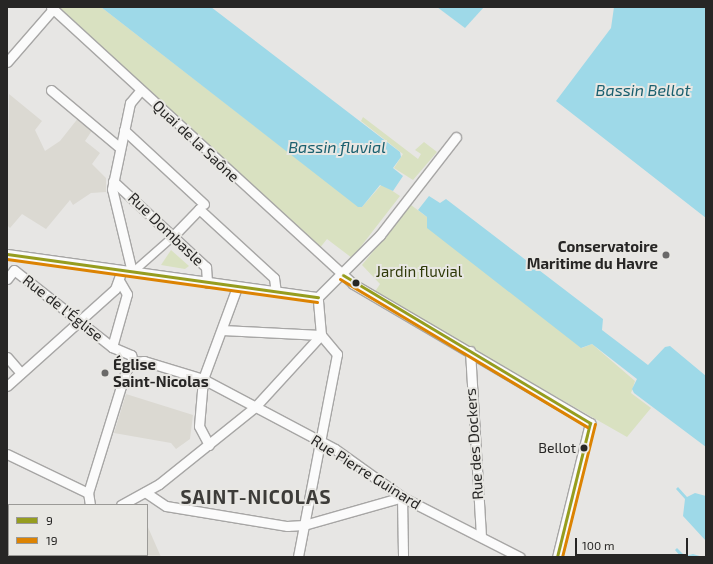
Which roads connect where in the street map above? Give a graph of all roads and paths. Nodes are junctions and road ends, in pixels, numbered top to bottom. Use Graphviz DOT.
graph roads {
  1 [pos="52,8"];
  2 [pos="7,62"];
  3 [pos="51,90"];
  4 [pos="141,90"];
  5 [pos="124,130"];
  6 [pos="456,137"];
  7 [pos="120,148"];
  8 [pos="113,181"];
  9 [pos="201,207"];
  10 [pos="174,235"];
  11 [pos="11,254"];
  12 [pos="14,270"];
  13 [pos="122,270"];
  14 [pos="132,272"];
  15 [pos="343,275"];
  16 [pos="7,279"];
  17 [pos="120,282"];
  18 [pos="207,283"];
  19 [pos="237,287"];
  20 [pos="276,288"];
  21 [pos="318,297"];
  22 [pos="78,321"];
  23 [pos="222,330"];
  24 [pos="321,335"];
  25 [pos="112,347"];
  26 [pos="470,351"];
  27 [pos="7,357"];
  28 [pos="133,362"];
  29 [pos="21,373"];
  30 [pos="203,380"];
  31 [pos="7,386"];
  32 [pos="255,407"];
  33 [pos="320,442"];
  34 [pos="209,445"];
  35 [pos="7,454"];
  36 [pos="145,492"];
  37 [pos="88,493"];
  38 [pos="402,497"];
  39 [pos="90,504"];
  40 [pos="123,504"];
  41 [pos="304,525"];
  42 [pos="481,536"];
  43 [pos="298,557"];
  44 [pos="403,557"];
  45 [pos="520,557"];
  46 [pos="557,557"];
  1 -- 2 [label="street"];
  1 -- 4 [label="street, Quai de la Saône"];
  3 -- 7 [label="street"];
  4 -- 5 [label="street"];
  4 -- 15 [label="street, Quai de la Saône"];
  5 -- 7 [label="street"];
  5 -- 9 [label="street"];
  6 -- 15 [label="street"];
  7 -- 8 [label="street"];
  8 -- 10 [label="street, Rue Dombasle"];
  8 -- 14 [label="street"];
  9 -- 10 [label="street"];
  9 -- 20 [label="street"];
  10 -- 14 [label="street"];
  10 -- 18 [label="street, Rue Dombasle"];
  11 -- 12 [label="street, Rue de l'Église"];
  11 -- 13 [label="street"];
  12 -- 16 [label="street"];
  12 -- 22 [label="street, Rue de l'Église"];
  13 -- 14 [label="street"];
  13 -- 17 [label="street"];
  14 -- 18 [label="street"];
  15 -- 21 [label="street"];
  15 -- 26 [label="street, Quai de la Saône"];
  17 -- 22 [label="street"];
  17 -- 25 [label="street"];
  18 -- 19 [label="street"];
  19 -- 20 [label="street"];
  19 -- 23 [label="street"];
  20 -- 21 [label="street"];
  21 -- 24 [label="street"];
  22 -- 25 [label="street, Rue de l'Église"];
  22 -- 29 [label="street"];
  23 -- 24 [label="street"];
  23 -- 30 [label="street"];
  24 -- 32 [label="street"];
  24 -- 33 [label="street"];
  25 -- 28 [label="street, Rue de l'Église"];
  26 -- 42 [label="street, Rue des Dockers"];
  26 -- 46 [label="street, Quai de la Saône"];
  27 -- 29 [label="street"];
  28 -- 30 [label="street"];
  28 -- 37 [label="street"];
  29 -- 31 [label="street"];
  30 -- 32 [label="street"];
  30 -- 34 [label="street"];
  32 -- 33 [label="street, Rue Pierre Guinard"];
  32 -- 34 [label="street"];
  33 -- 38 [label="street, Rue Pierre Guinard"];
  33 -- 41 [label="street"];
  34 -- 36 [label="street"];
  35 -- 37 [label="street"];
  36 -- 40 [label="street"];
  36 -- 41 [label="street"];
  37 -- 39 [label="street"];
  38 -- 41 [label="street"];
  38 -- 42 [label="street, Rue Pierre Guinard"];
  38 -- 44 [label="street"];
  41 -- 43 [label="street"];
  42 -- 45 [label="street, Rue Pierre Guinard"];
}
